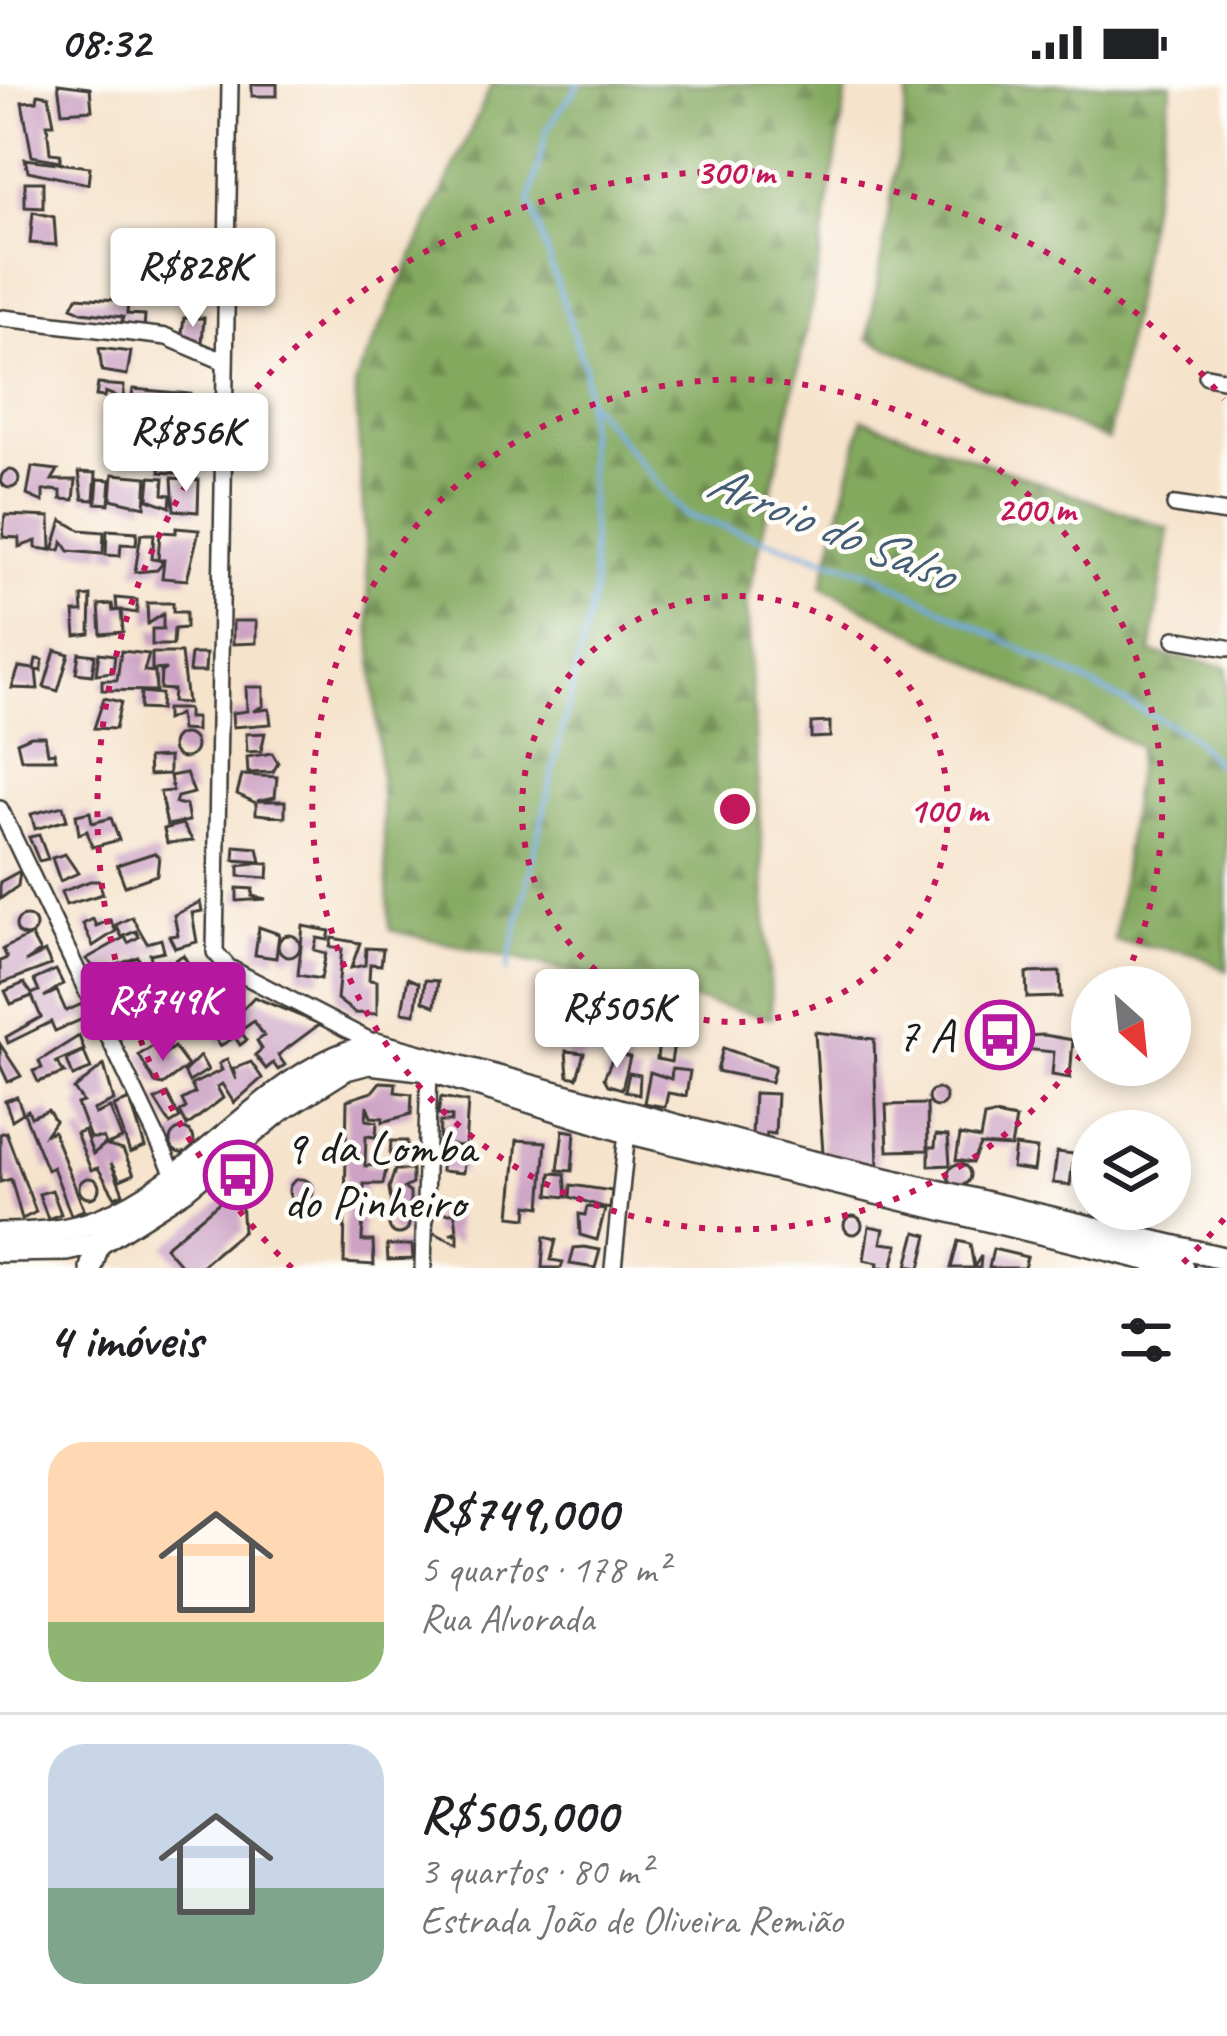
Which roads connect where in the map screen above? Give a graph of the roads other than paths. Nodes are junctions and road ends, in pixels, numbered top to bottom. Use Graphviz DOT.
graph roads {
  1 [pos="230,84"];
  2 [pos="3,318"];
  3 [pos="223,361"];
  4 [pos="1207,376"];
  5 [pos="1227,380"];
  6 [pos="1175,505"];
  7 [pos="1227,513"];
  8 [pos="1175,639"];
  9 [pos="1227,647"];
  10 [pos="0,809"];
  11 [pos="376,1044"];
  12 [pos="429,1070"];
  13 [pos="627,1132"];
  14 [pos="175,1176"];
  15 [pos="102,1230"];
  16 [pos="0,1234"];
  17 [pos="0,1251"];
  18 [pos="71,1259"];
  19 [pos="1227,1259"];
  20 [pos="91,1268"];
  21 [pos="423,1268"];
  22 [pos="613,1268"];
  23 [pos="1183,1268"];
  1 -- 3 [label="street"];
  2 -- 3 [label="street"];
  3 -- 11 [label="street"];
  4 -- 5 [label="street"];
  6 -- 7 [label="street"];
  8 -- 9 [label="street"];
  10 -- 14 [label="street"];
  11 -- 14 [label="main road"];
  11 -- 19 [label="main road"];
  12 -- 13 [label="main road"];
  12 -- 15 [label="main road"];
  12 -- 21 [label="street"];
  13 -- 22 [label="street"];
  13 -- 23 [label="main road"];
  14 -- 15 [label="main road"];
  15 -- 16 [label="main road"];
  15 -- 18 [label="main road"];
  15 -- 20 [label="main road"];
  17 -- 18 [label="main road"];
}
